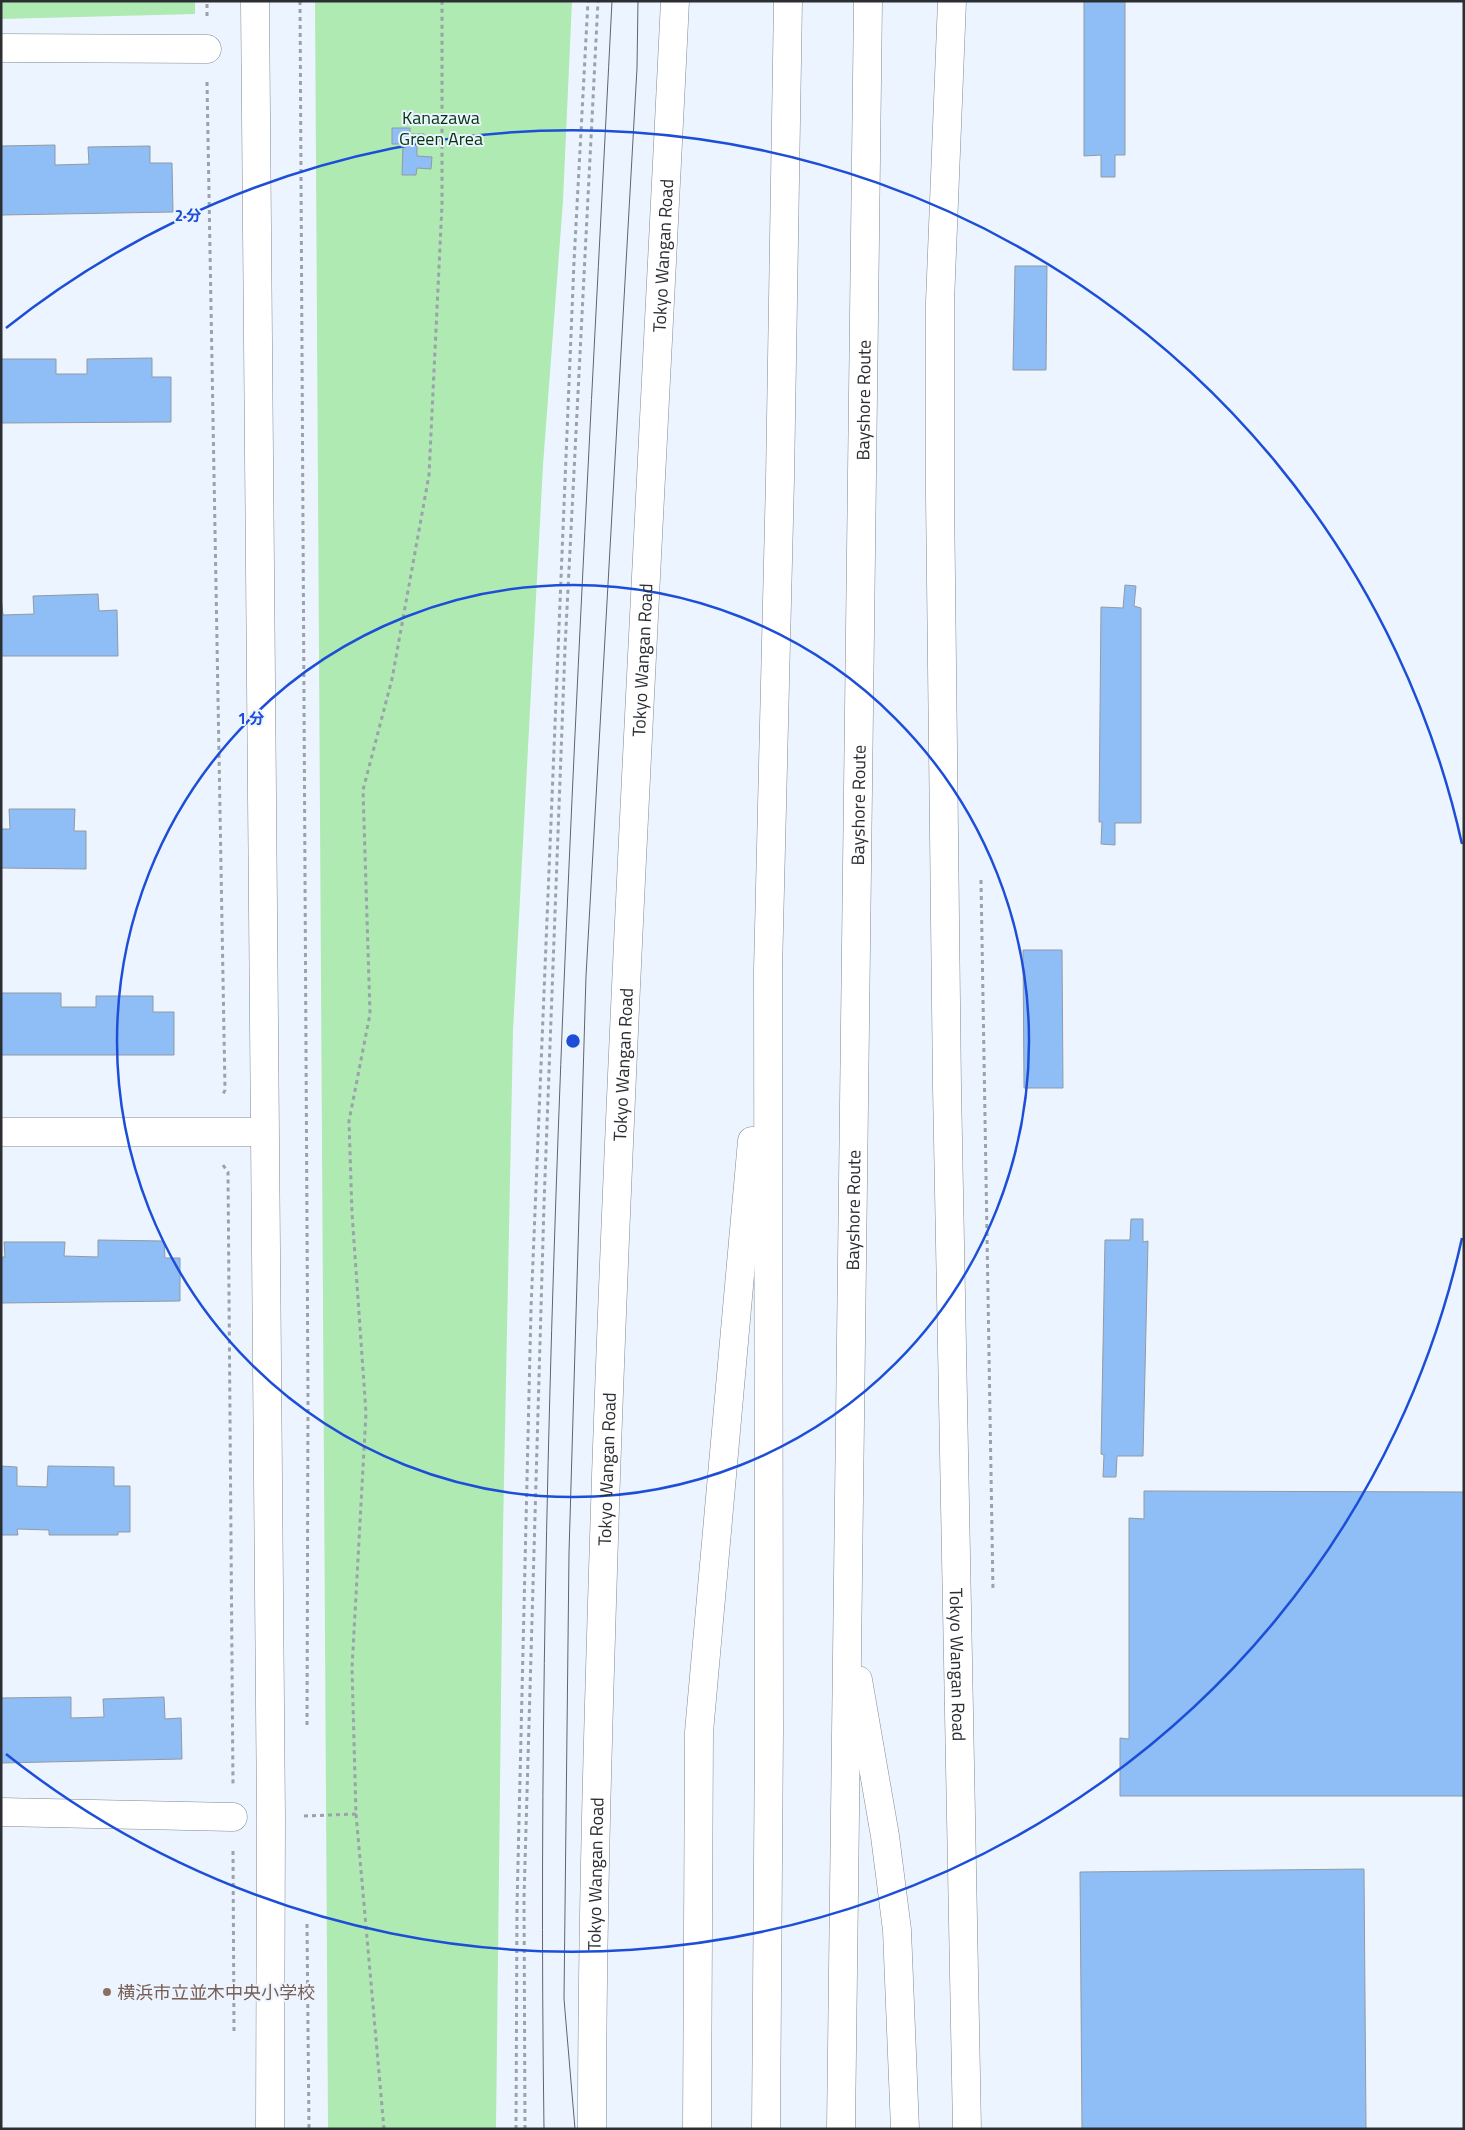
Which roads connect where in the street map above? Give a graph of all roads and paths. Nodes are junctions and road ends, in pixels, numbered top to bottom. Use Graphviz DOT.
graph roads {
  1 [pos="207,1"];
  2 [pos="255,1"];
  3 [pos="300,1"];
  4 [pos="442,1"];
  5 [pos="588,1"];
  6 [pos="598,1"];
  7 [pos="676,1"];
  8 [pos="788,1"];
  9 [pos="868,1"];
  10 [pos="952,1"];
  11 [pos="1,48"];
  12 [pos="207,49"];
  13 [pos="981,874"];
  14 [pos="768,970"];
  15 [pos="219,1104"];
  16 [pos="1,1132"];
  17 [pos="264,1132"];
  18 [pos="220,1160"];
  19 [pos="993,1592"];
  20 [pos="846,1610"];
  21 [pos="307,1736"];
  22 [pos="306,1806"];
  23 [pos="1,1812"];
  24 [pos="356,1814"];
  25 [pos="306,1816"];
  26 [pos="233,1817"];
  27 [pos="306,1825"];
  28 [pos="307,1917"];
  29 [pos="234,2041"];
  30 [pos="270,2129"];
  31 [pos="309,2129"];
  32 [pos="384,2129"];
  33 [pos="516,2129"];
  34 [pos="525,2129"];
  35 [pos="592,2129"];
  36 [pos="697,2129"];
  37 [pos="766,2129"];
  38 [pos="841,2129"];
  39 [pos="905,2129"];
  40 [pos="967,2129"];
  1 -- 12 [label="path"];
  2 -- 17 [label="main road"];
  3 -- 21 [label="path"];
  4 -- 24 [label="path"];
  5 -- 33 [label="path"];
  6 -- 34 [label="path"];
  7 -- 35 [label="main road, Tokyo Wangan Road"];
  8 -- 14 [label="main road"];
  9 -- 20 [label="main road, Bayshore Route"];
  10 -- 40 [label="main road, Tokyo Wangan Road"];
  11 -- 12 [label="main road"];
  12 -- 15 [label="path"];
  13 -- 19 [label="path"];
  14 -- 36 [label="main road"];
  14 -- 37 [label="main road"];
  16 -- 17 [label="main road"];
  17 -- 30 [label="main road"];
  18 -- 26 [label="path"];
  20 -- 38 [label="main road"];
  20 -- 39 [label="main road"];
  22 -- 25 [label="path"];
  23 -- 26 [label="main road"];
  24 -- 25 [label="path"];
  24 -- 32 [label="path"];
  25 -- 27 [label="path"];
  26 -- 29 [label="path"];
  28 -- 31 [label="path"];
}
